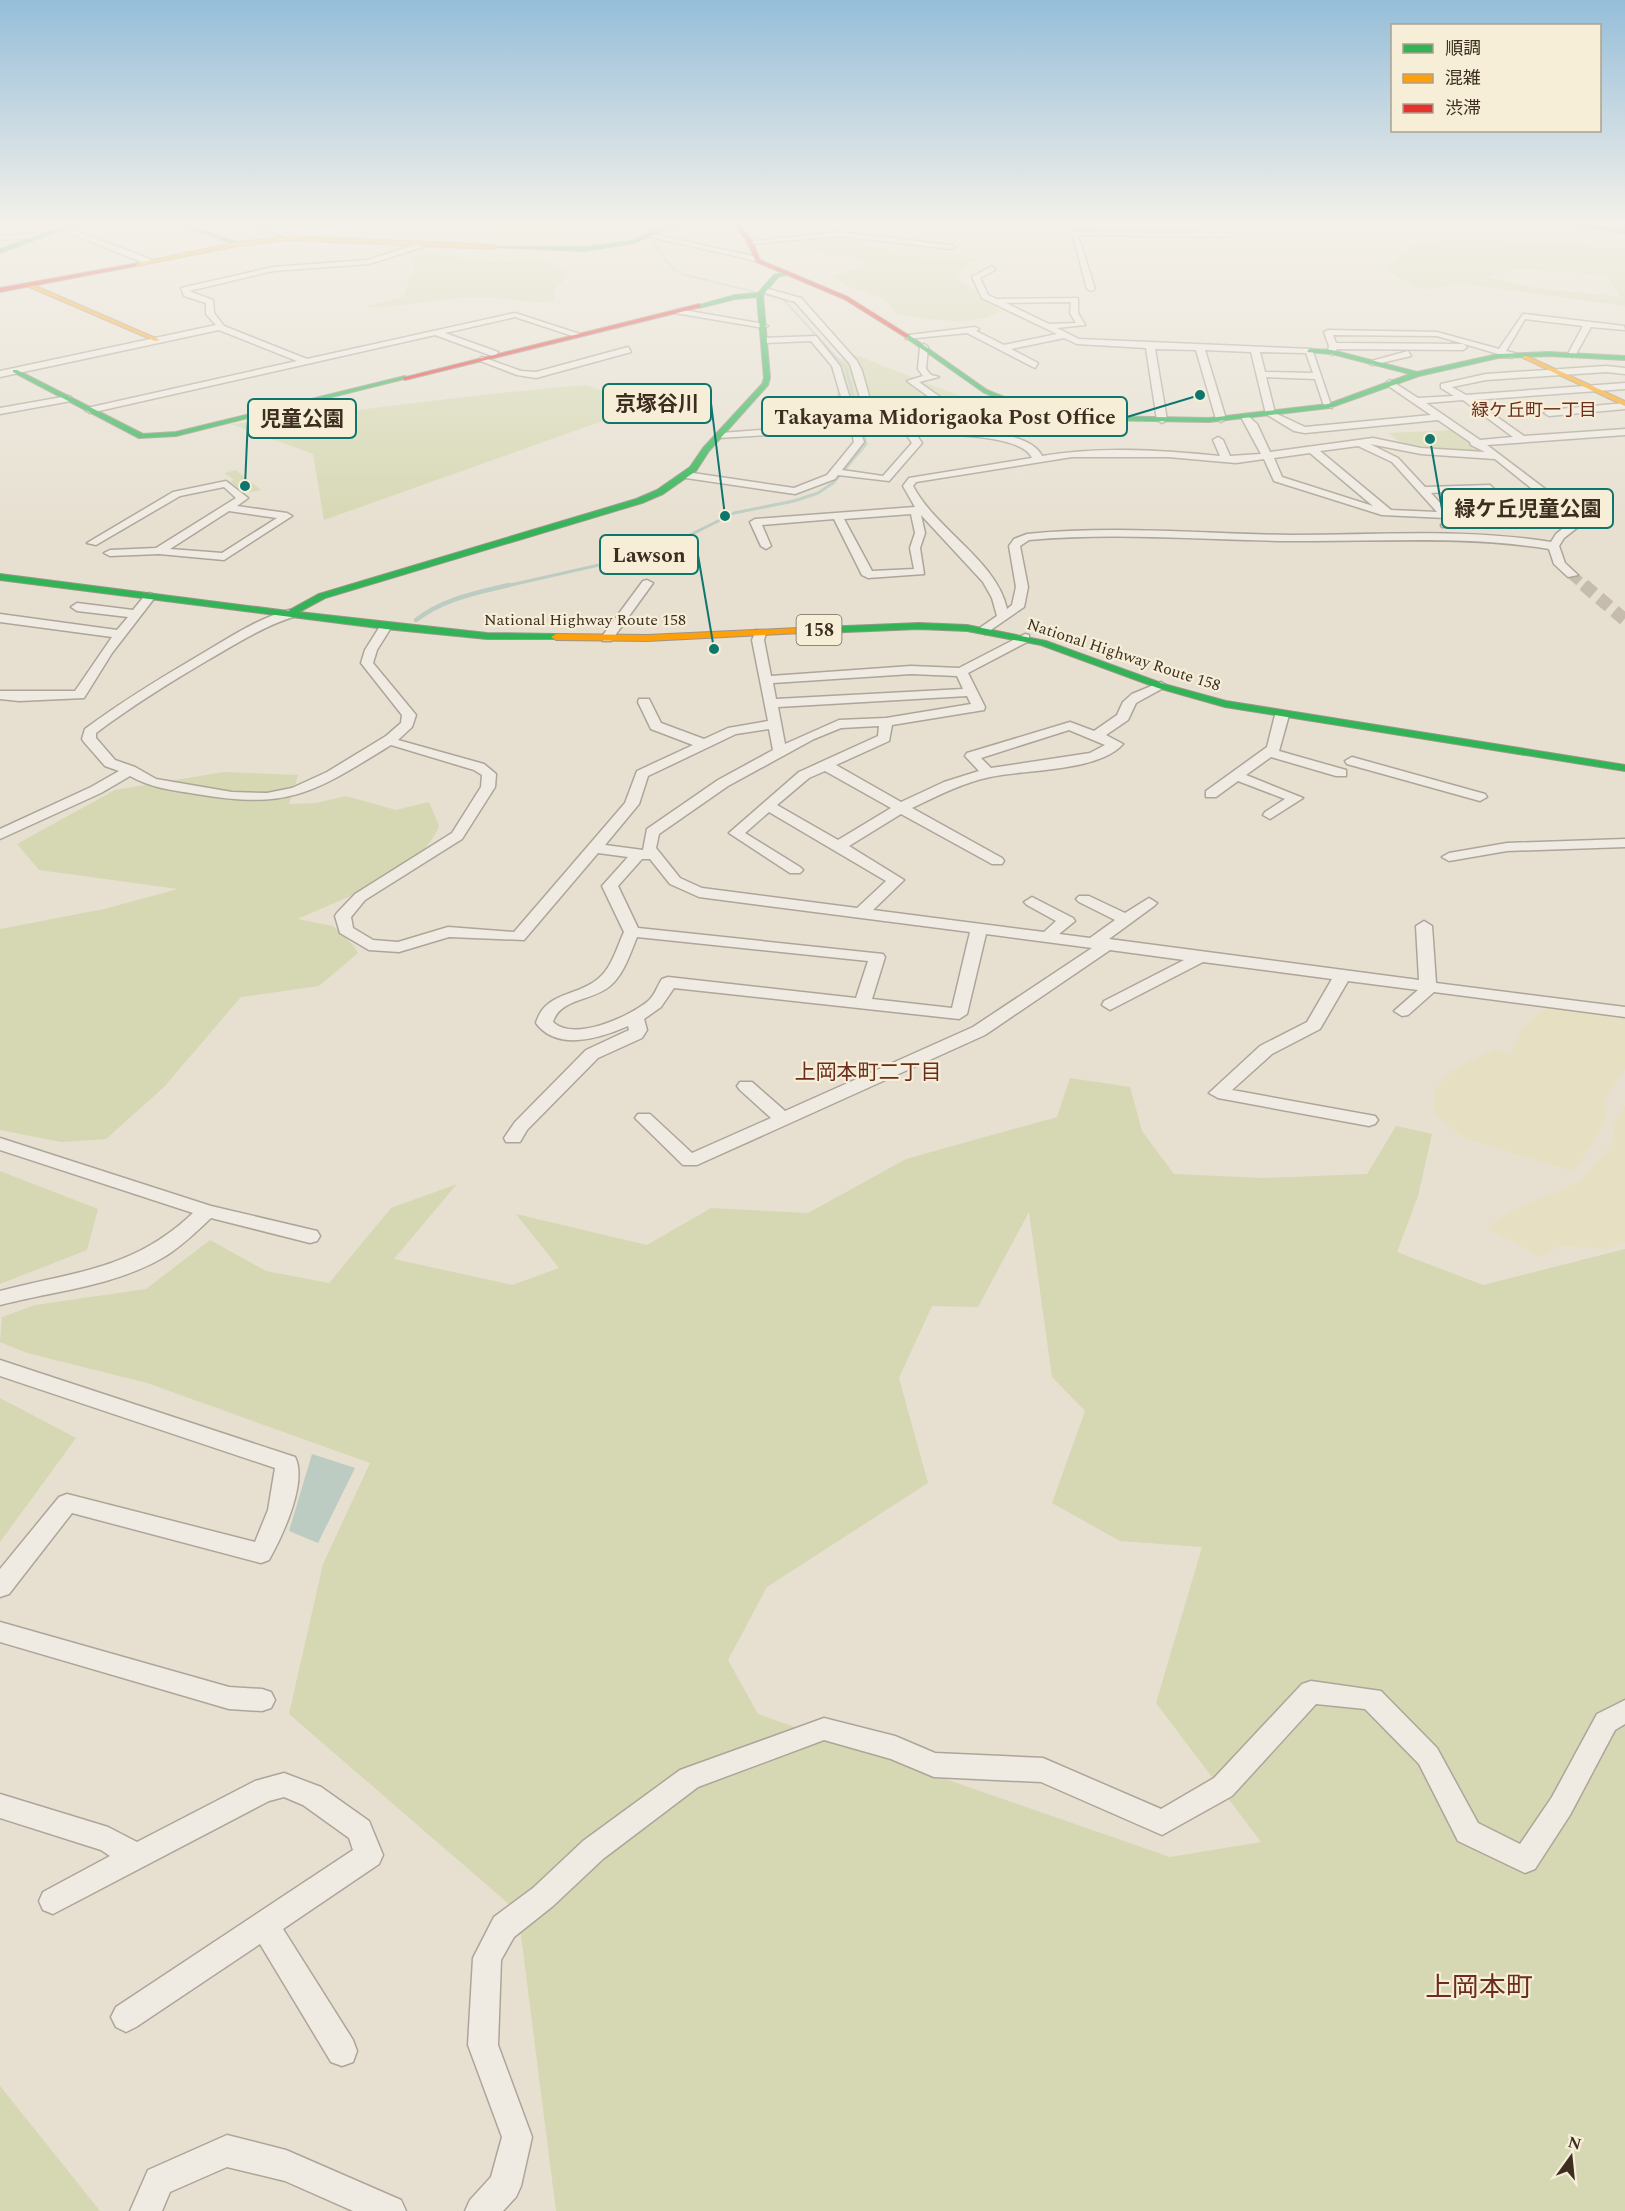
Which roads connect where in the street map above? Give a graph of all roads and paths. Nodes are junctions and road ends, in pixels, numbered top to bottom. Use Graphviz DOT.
graph roads {
  1 [pos="120,324"];
  2 [pos="475,324"];
  3 [pos="544,324"];
  4 [pos="624,324"];
  5 [pos="730,324"];
  6 [pos="763,324"];
  7 [pos="819,324"];
  8 [pos="888,324"];
  9 [pos="1041,324"];
  10 [pos="1081,324"];
  11 [pos="1520,324"];
  12 [pos="1588,324"];
  13 [pos="1590,324"];
  14 [pos="1045,326"];
  15 [pos="220,327"];
  16 [pos="1623,328"];
  17 [pos="437,333"];
  18 [pos="764,333"];
  19 [pos="579,335"];
  20 [pos="1065,335"];
  21 [pos="909,337"];
  22 [pos="157,340"];
  23 [pos="1150,346"];
  24 [pos="924,347"];
  25 [pos="1432,347"];
  26 [pos="1482,347"];
  27 [pos="1002,348"];
  28 [pos="1200,348"];
  29 [pos="1255,349"];
  30 [pos="1333,349"];
  31 [pos="628,350"];
  32 [pos="1309,351"];
  33 [pos="1511,354"];
  34 [pos="1572,354"];
  35 [pos="488,357"];
  36 [pos="1625,358"];
  37 [pos="307,362"];
  38 [pos="1372,362"];
  39 [pos="1035,365"];
  40 [pos="15,371"];
  41 [pos="1625,371"];
  42 [pos="1557,372"];
  43 [pos="0,374"];
  44 [pos="1260,374"];
  45 [pos="1416,374"];
  46 [pos="1318,376"];
  47 [pos="1390,383"];
  48 [pos="1625,386"];
  49 [pos="1591,388"];
  50 [pos="1520,394"];
  51 [pos="1466,398"];
  52 [pos="68,399"];
  53 [pos="1418,401"];
  54 [pos="1625,405"];
  55 [pos="1329,406"];
  56 [pos="90,410"];
  57 [pos="0,411"];
  58 [pos="926,413"];
  59 [pos="1549,413"];
  60 [pos="1271,414"];
  61 [pos="1246,417"];
  62 [pos="1439,417"];
  63 [pos="1221,419"];
  64 [pos="1162,420"];
  65 [pos="946,428"];
  66 [pos="908,429"];
  67 [pos="856,430"];
  68 [pos="872,430"];
  69 [pos="1625,432"];
  70 [pos="1581,435"];
  71 [pos="721,436"];
  72 [pos="1521,439"];
  73 [pos="1218,440"];
  74 [pos="1474,442"];
  75 [pos="1359,443"];
  76 [pos="1313,450"];
  77 [pos="1496,456"];
  78 [pos="1268,457"];
  79 [pos="1038,459"];
  80 [pos="1226,459"];
  81 [pos="835,472"];
  82 [pos="686,475"];
  83 [pos="1424,490"];
  84 [pos="227,508"];
  85 [pos="920,510"];
  86 [pos="1388,513"];
  87 [pos="837,516"];
  88 [pos="1272,537"];
  89 [pos="92,543"];
  90 [pos="766,546"];
  91 [pos="1554,546"];
  92 [pos="159,551"];
  93 [pos="110,553"];
  94 [pos="1572,575"];
  95 [pos="0,577"];
  96 [pos="646,583"];
  97 [pos="150,596"];
  98 [pos="77,608"];
  99 [pos="136,614"];
  100 [pos="289,614"];
  101 [pos="1004,617"];
  102 [pos="0,618"];
  103 [pos="386,626"];
  104 [pos="985,630"];
  105 [pos="760,633"];
  106 [pos="120,634"];
  107 [pos="607,638"];
  108 [pos="1025,638"];
  109 [pos="961,672"];
  110 [pos="768,680"];
  111 [pos="1161,686"];
  112 [pos="972,692"];
  113 [pos="0,695"];
  114 [pos="644,702"];
  115 [pos="771,703"];
  116 [pos="1282,715"];
  117 [pos="886,722"];
  118 [pos="775,724"];
  119 [pos="1096,736"];
  120 [pos="397,744"];
  121 [pos="705,744"];
  122 [pos="780,752"];
  123 [pos="1269,752"];
  124 [pos="825,765"];
  125 [pos="1625,768"];
  126 [pos="130,770"];
  127 [pos="988,773"];
  128 [pos="1237,776"];
  129 [pos="1211,794"];
  130 [pos="1480,797"];
  131 [pos="768,806"];
  132 [pos="902,807"];
  133 [pos="1270,814"];
  134 [pos="0,835"];
  135 [pos="1625,843"];
  136 [pos="838,846"];
  137 [pos="595,848"];
  138 [pos="645,855"];
  139 [pos="1449,857"];
  140 [pos="998,861"];
  141 [pos="795,870"];
  142 [pos="1084,899"];
  143 [pos="1032,902"];
  144 [pos="1149,903"];
  145 [pos="859,914"];
  146 [pos="1126,919"];
  147 [pos="1424,926"];
  148 [pos="979,928"];
  149 [pos="632,932"];
  150 [pos="1050,936"];
  151 [pos="1101,943"];
  152 [pos="1203,956"];
  153 [pos="1343,975"];
  154 [pos="1428,986"];
  155 [pos="862,1003"];
  156 [pos="1110,1005"];
  157 [pos="1402,1011"];
  158 [pos="1625,1012"];
  159 [pos="634,1015"];
  160 [pos="746,1086"];
  161 [pos="644,1118"];
  162 [pos="783,1119"];
  163 [pos="1369,1120"];
  164 [pos="513,1138"];
  165 [pos="0,1144"];
  166 [pos="207,1211"];
  167 [pos="310,1236"];
  168 [pos="0,1298"];
  169 [pos="0,1368"];
  170 [pos="0,1587"];
  171 [pos="0,1632"];
  172 [pos="262,1700"];
  173 [pos="1625,1711"];
  174 [pos="0,1806"];
  175 [pos="136,1857"];
  176 [pos="53,1902"];
  177 [pos="264,1925"];
  178 [pos="126,2017"];
  179 [pos="342,2050"];
  180 [pos="146,2211"];
  181 [pos="390,2211"];
  182 [pos="481,2211"];
  1 -- 22 [label="main road"];
  2 -- 17 [label="street"];
  3 -- 19 [label="street"];
  4 -- 19 [label="main road"];
  5 -- 18 [label="street"];
  6 -- 18 [label="main road"];
  7 -- 68 [label="street"];
  8 -- 21 [label="main road"];
  9 -- 14 [label="street"];
  10 -- 14 [label="street"];
  11 -- 33 [label="street"];
  12 -- 34 [label="street"];
  13 -- 16 [label="street"];
  14 -- 20 [label="street"];
  15 -- 22 [label="street"];
  15 -- 37 [label="street"];
  17 -- 35 [label="street"];
  17 -- 37 [label="street"];
  18 -- 67 [label="street"];
  18 -- 71 [label="main road"];
  19 -- 35 [label="main road"];
  20 -- 23 [label="street"];
  20 -- 27 [label="street"];
  21 -- 24 [label="main road"];
  21 -- 27 [label="street"];
  22 -- 40 [label="street"];
  23 -- 28 [label="street"];
  23 -- 64 [label="street"];
  24 -- 64 [label="main road"];
  24 -- 65 [label="street"];
  25 -- 26 [label="street"];
  25 -- 30 [label="street"];
  25 -- 38 [label="street"];
  26 -- 30 [label="street"];
  26 -- 33 [label="street"];
  27 -- 39 [label="street"];
  28 -- 29 [label="street"];
  28 -- 63 [label="street"];
  29 -- 32 [label="street"];
  29 -- 44 [label="street"];
  30 -- 32 [label="main road"];
  30 -- 38 [label="main road"];
  31 -- 35 [label="street"];
  32 -- 46 [label="street"];
  33 -- 34 [label="main road"];
  33 -- 42 [label="main road"];
  33 -- 45 [label="main road"];
  34 -- 36 [label="main road"];
  35 -- 56 [label="main road"];
  37 -- 56 [label="street"];
  38 -- 45 [label="main road"];
  40 -- 43 [label="street"];
  40 -- 52 [label="main road"];
  41 -- 42 [label="street"];
  42 -- 49 [label="main road"];
  42 -- 51 [label="street"];
  44 -- 46 [label="street"];
  44 -- 60 [label="street"];
  45 -- 47 [label="main road"];
  46 -- 55 [label="street"];
  47 -- 53 [label="street"];
  47 -- 55 [label="main road"];
  48 -- 49 [label="street"];
  49 -- 50 [label="street"];
  49 -- 54 [label="main road"];
  50 -- 51 [label="street"];
  50 -- 59 [label="street"];
  51 -- 53 [label="street"];
  51 -- 72 [label="street"];
  52 -- 56 [label="main road"];
  52 -- 57 [label="street"];
  53 -- 62 [label="street"];
  54 -- 59 [label="street"];
  55 -- 60 [label="main road"];
  58 -- 65 [label="street"];
  59 -- 70 [label="street"];
  60 -- 61 [label="main road"];
  60 -- 62 [label="street"];
  61 -- 63 [label="main road"];
  61 -- 78 [label="street"];
  62 -- 74 [label="street"];
  63 -- 64 [label="main road"];
  65 -- 66 [label="street"];
  65 -- 79 [label="street"];
  66 -- 68 [label="street"];
  66 -- 81 [label="street"];
  67 -- 68 [label="street"];
  67 -- 71 [label="street"];
  67 -- 81 [label="street"];
  69 -- 70 [label="street"];
  70 -- 72 [label="street"];
  71 -- 82 [label="main road"];
  72 -- 74 [label="street"];
  73 -- 80 [label="street"];
  74 -- 77 [label="street"];
  75 -- 76 [label="street"];
  75 -- 77 [label="street"];
  75 -- 83 [label="street"];
  76 -- 78 [label="street"];
  76 -- 86 [label="street"];
  77 -- 91 [label="street"];
  78 -- 80 [label="street"];
  78 -- 86 [label="street"];
  79 -- 80 [label="street"];
  79 -- 85 [label="street"];
  81 -- 82 [label="street"];
  82 -- 100 [label="main road"];
  83 -- 86 [label="street"];
  83 -- 88 [label="street"];
  84 -- 89 [label="street"];
  84 -- 92 [label="street"];
  84 -- 92 [label="street"];
  85 -- 87 [label="street"];
  85 -- 87 [label="street"];
  85 -- 101 [label="street"];
  87 -- 90 [label="street"];
  88 -- 91 [label="street"];
  88 -- 101 [label="street"];
  91 -- 94 [label="street"];
  92 -- 93 [label="street"];
  95 -- 97 [label="main road, National Highway Route 158 / 158"];
  96 -- 107 [label="street"];
  97 -- 99 [label="street"];
  97 -- 100 [label="main road, National Highway Route 158 / 158"];
  98 -- 99 [label="street"];
  99 -- 106 [label="street"];
  100 -- 103 [label="main road, National Highway Route 158 / 158"];
  100 -- 126 [label="street"];
  101 -- 104 [label="street"];
  102 -- 106 [label="street"];
  103 -- 107 [label="main road, National Highway Route 158 / 158"];
  103 -- 126 [label="street"];
  104 -- 105 [label="main road, National Highway Route 158 / 158"];
  104 -- 108 [label="main road, National Highway Route 158 / 158"];
  105 -- 107 [label="main road, National Highway Route 158 / 158"];
  105 -- 110 [label="street"];
  106 -- 113 [label="street"];
  108 -- 109 [label="street"];
  108 -- 111 [label="main road, National Highway Route 158 / 158"];
  109 -- 110 [label="street"];
  109 -- 112 [label="street"];
  110 -- 115 [label="street"];
  111 -- 116 [label="main road, National Highway Route 158 / 158"];
  111 -- 119 [label="street"];
  112 -- 115 [label="street"];
  112 -- 117 [label="street"];
  114 -- 121 [label="street"];
  115 -- 118 [label="street"];
  116 -- 123 [label="street"];
  116 -- 125 [label="main road, National Highway Route 158 / 158"];
  117 -- 122 [label="street"];
  117 -- 124 [label="street"];
  118 -- 121 [label="street"];
  118 -- 122 [label="street"];
  119 -- 127 [label="street"];
  119 -- 127 [label="street"];
  120 -- 137 [label="street"];
  121 -- 137 [label="street"];
  122 -- 138 [label="street"];
  123 -- 128 [label="street"];
  123 -- 130 [label="street"];
  124 -- 131 [label="street"];
  124 -- 132 [label="street"];
  126 -- 134 [label="street"];
  127 -- 132 [label="street"];
  128 -- 129 [label="street"];
  128 -- 133 [label="street"];
  131 -- 136 [label="street"];
  131 -- 141 [label="street"];
  132 -- 136 [label="street"];
  132 -- 140 [label="street"];
  135 -- 139 [label="street"];
  136 -- 145 [label="street"];
  137 -- 138 [label="street"];
  138 -- 145 [label="street"];
  138 -- 149 [label="street"];
  142 -- 146 [label="street"];
  143 -- 150 [label="street"];
  144 -- 146 [label="street"];
  145 -- 148 [label="street"];
  146 -- 151 [label="street"];
  147 -- 154 [label="street"];
  148 -- 150 [label="street"];
  148 -- 155 [label="street"];
  149 -- 155 [label="street"];
  149 -- 159 [label="street"];
  150 -- 151 [label="street"];
  151 -- 152 [label="street"];
  151 -- 162 [label="street"];
  152 -- 153 [label="street"];
  152 -- 156 [label="street"];
  153 -- 154 [label="street"];
  153 -- 163 [label="street"];
  154 -- 157 [label="street"];
  154 -- 158 [label="street"];
  155 -- 159 [label="street"];
  159 -- 164 [label="street"];
  160 -- 162 [label="street"];
  161 -- 162 [label="street"];
  165 -- 166 [label="street"];
  166 -- 167 [label="street"];
  166 -- 168 [label="street"];
  169 -- 170 [label="street"];
  171 -- 172 [label="street"];
  173 -- 182 [label="street"];
  174 -- 175 [label="street"];
  175 -- 176 [label="street"];
  175 -- 177 [label="street"];
  177 -- 178 [label="street"];
  177 -- 179 [label="street"];
  180 -- 181 [label="street"];
}
